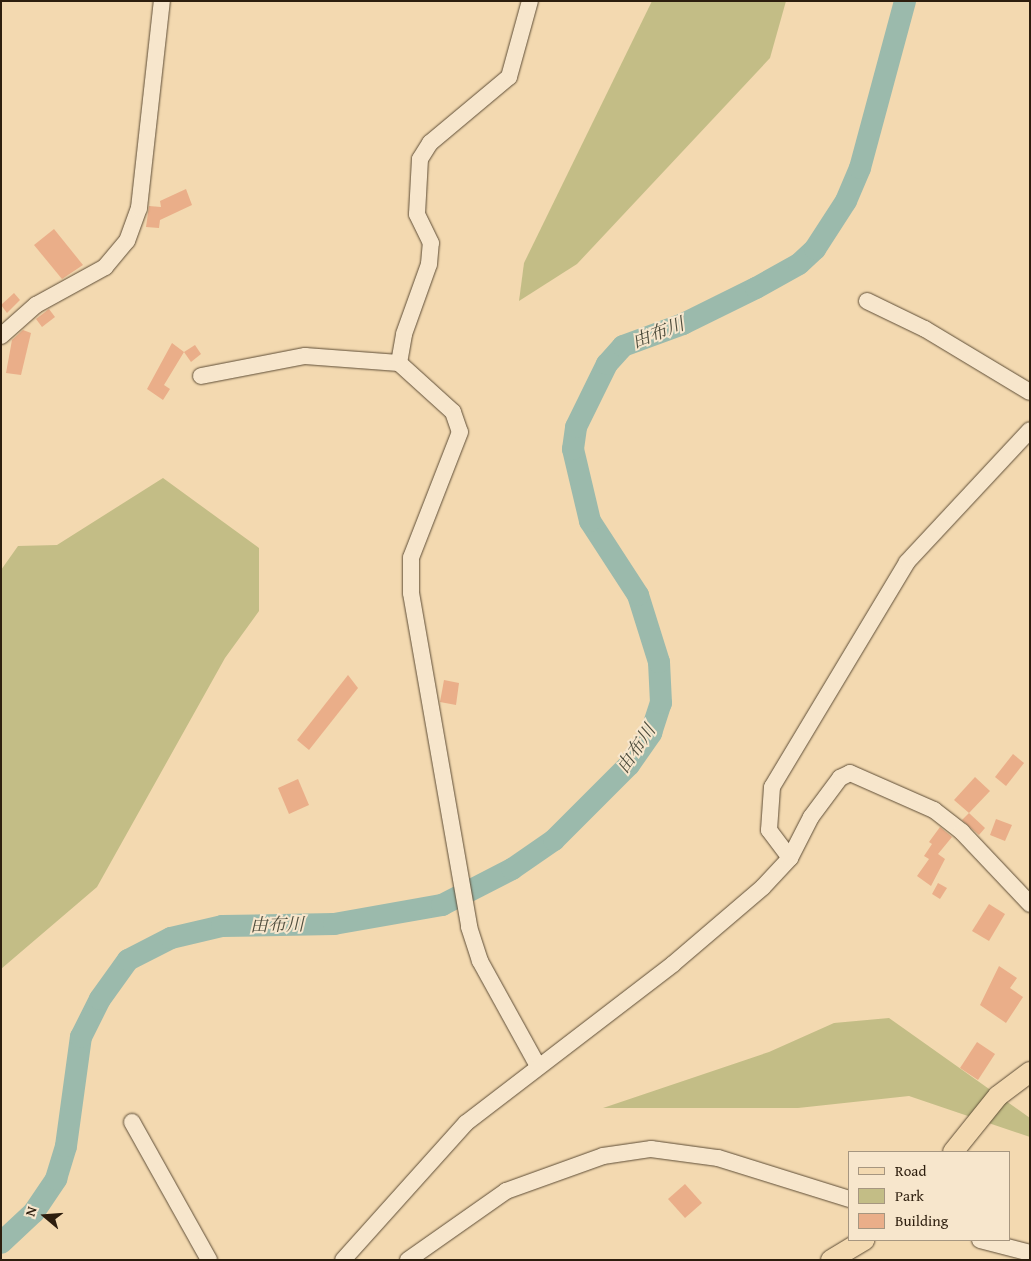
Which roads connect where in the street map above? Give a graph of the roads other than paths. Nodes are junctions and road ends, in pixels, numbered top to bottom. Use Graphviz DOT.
graph roads {
  1 [pos="162,1"];
  2 [pos="530,1"];
  3 [pos="867,301"];
  4 [pos="1,336"];
  5 [pos="398,363"];
  6 [pos="201,376"];
  7 [pos="1030,392"];
  8 [pos="1030,430"];
  9 [pos="790,858"];
  10 [pos="1030,904"];
  11 [pos="538,1066"];
  12 [pos="1030,1072"];
  13 [pos="132,1122"];
  14 [pos="954,1151"];
  15 [pos="848,1198"];
  16 [pos="862,1241"];
  17 [pos="984,1241"];
  18 [pos="1030,1253"];
  19 [pos="209,1260"];
  20 [pos="343,1260"];
  21 [pos="408,1260"];
  22 [pos="831,1260"];
  1 -- 4 [label="street"];
  2 -- 5 [label="street"];
  3 -- 7 [label="street"];
  5 -- 6 [label="street"];
  5 -- 11 [label="street"];
  8 -- 9 [label="street"];
  9 -- 10 [label="street"];
  9 -- 11 [label="street"];
  11 -- 20 [label="street"];
  12 -- 14 [label="main road"];
  13 -- 19 [label="street"];
  15 -- 21 [label="street"];
  16 -- 22 [label="main road"];
  17 -- 18 [label="street"];
}
